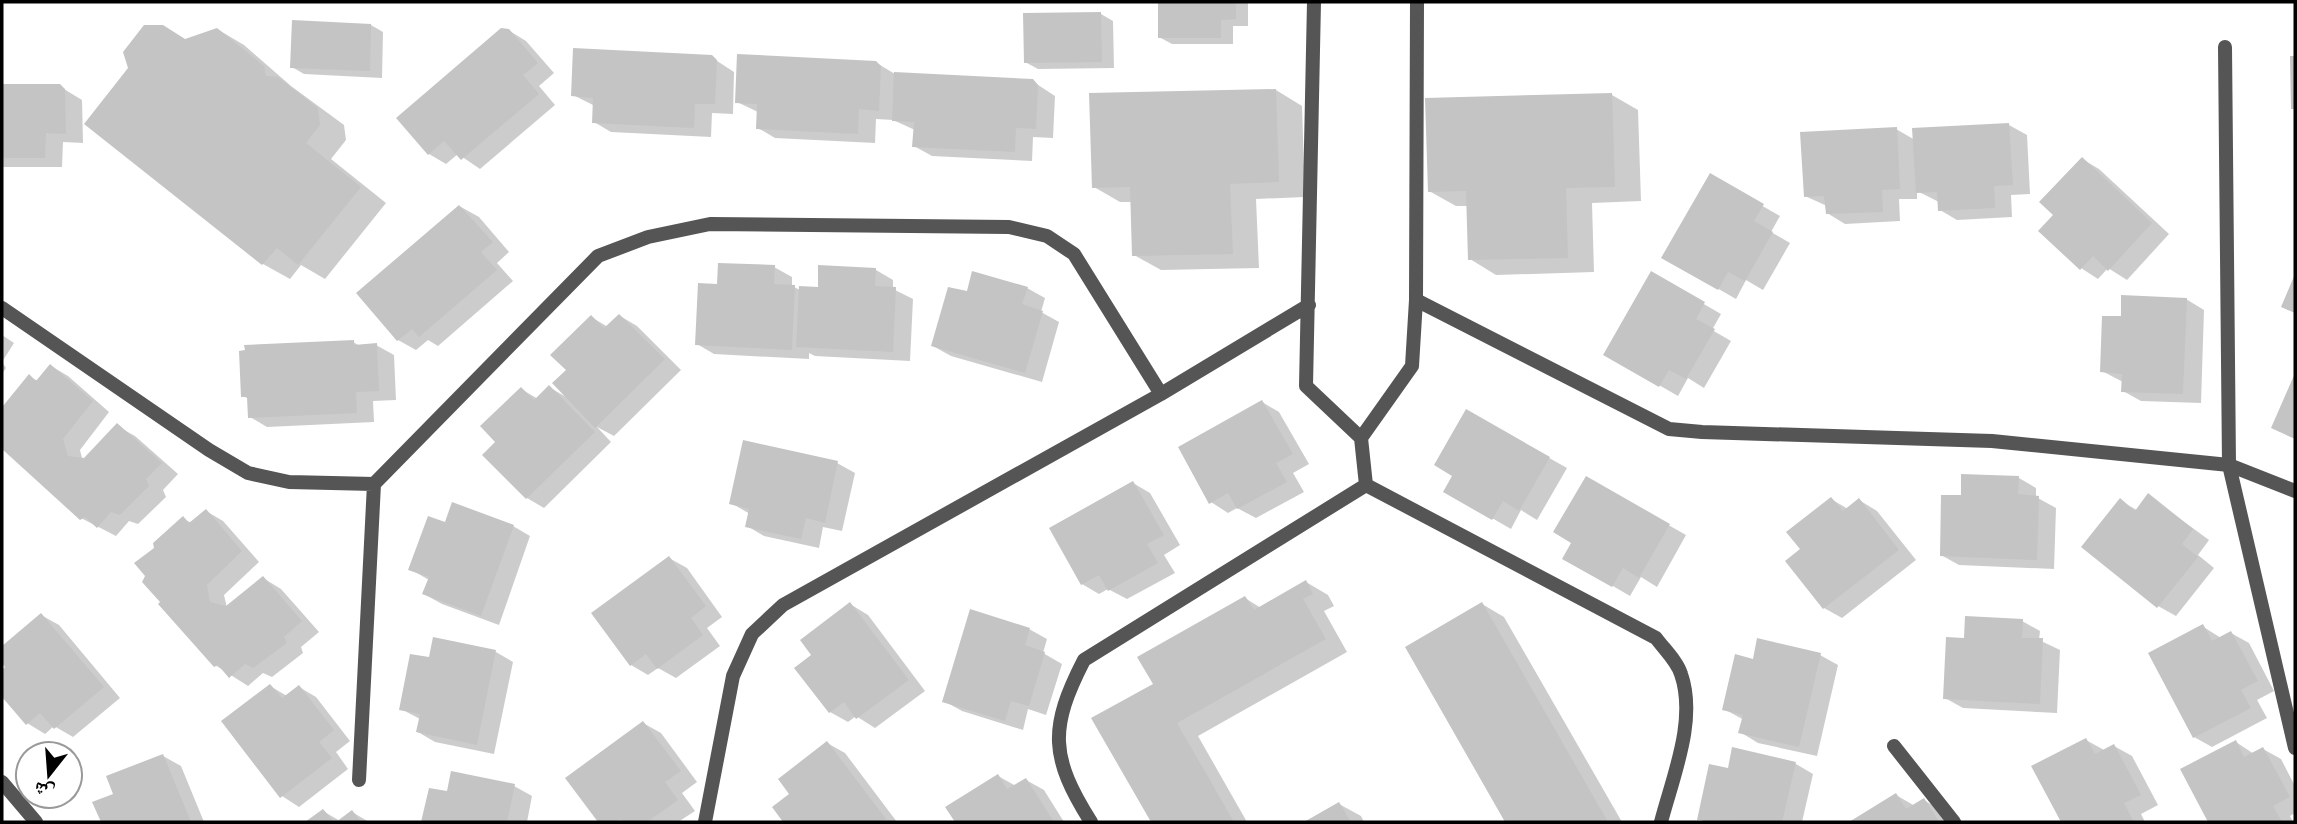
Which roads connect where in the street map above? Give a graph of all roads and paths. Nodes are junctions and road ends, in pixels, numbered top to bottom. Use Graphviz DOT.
graph roads {
  1 [pos="1314,2"];
  2 [pos="1417,2"];
  3 [pos="2225,47"];
  4 [pos="1416,300"];
  5 [pos="1309,305"];
  6 [pos="2,308"];
  7 [pos="1161,394"];
  8 [pos="1361,438"];
  9 [pos="2230,465"];
  10 [pos="374,484"];
  11 [pos="1366,485"];
  12 [pos="2295,491"];
  13 [pos="1894,746"];
  14 [pos="2295,748"];
  15 [pos="359,780"];
  16 [pos="2,782"];
  17 [pos="36,822"];
  18 [pos="705,822"];
  19 [pos="1091,822"];
  20 [pos="1661,822"];
  21 [pos="1954,822"];
  1 -- 5 [label="lane"];
  2 -- 4 [label="lane"];
  3 -- 9 [label="lane"];
  4 -- 8 [label="lane"];
  4 -- 9 [label="lane"];
  5 -- 7 [label="lane"];
  5 -- 8 [label="lane"];
  6 -- 10 [label="lane"];
  7 -- 10 [label="lane"];
  7 -- 18 [label="lane"];
  8 -- 11 [label="lane"];
  9 -- 12 [label="lane"];
  9 -- 14 [label="lane"];
  10 -- 15 [label="lane"];
  11 -- 19 [label="lane"];
  11 -- 20 [label="lane"];
  13 -- 21 [label="lane"];
  16 -- 17 [label="lane"];
}
